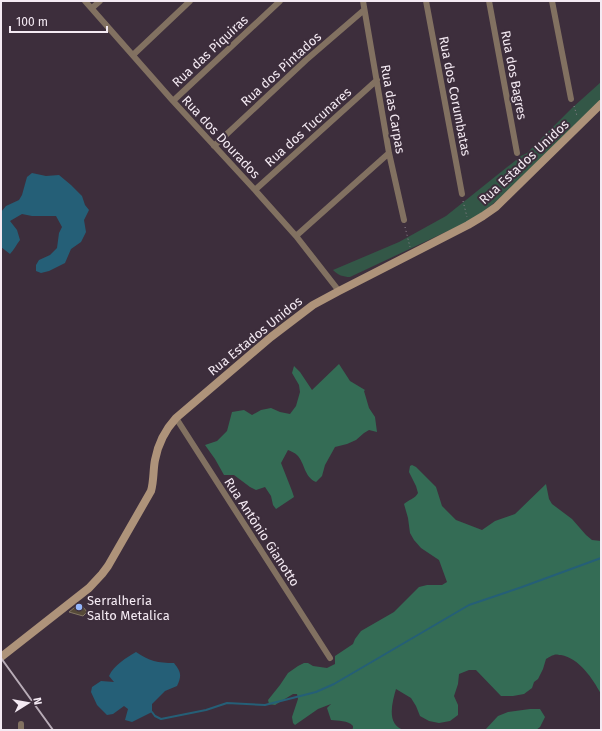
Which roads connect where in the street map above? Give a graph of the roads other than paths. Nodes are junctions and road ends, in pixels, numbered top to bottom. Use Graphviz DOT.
graph roads {
  1 [pos="86,1"];
  2 [pos="100,1"];
  3 [pos="190,1"];
  4 [pos="280,1"];
  5 [pos="363,1"];
  6 [pos="426,1"];
  7 [pos="489,1"];
  8 [pos="552,1"];
  9 [pos="92,8"];
  10 [pos="364,10"];
  11 [pos="133,55"];
  12 [pos="377,80"];
  13 [pos="571,99"];
  14 [pos="173,101"];
  15 [pos="601,104"];
  16 [pos="214,146"];
  17 [pos="389,153"];
  18 [pos="516,153"];
  19 [pos="255,190"];
  20 [pos="462,194"];
  21 [pos="404,220"];
  22 [pos="296,236"];
  23 [pos="339,290"];
  24 [pos="176,418"];
  25 [pos="1,657"];
  26 [pos="330,658"];
  1 -- 9 [label="street, Rua dos Dourados"];
  2 -- 9 [label="street"];
  3 -- 11 [label="street"];
  4 -- 14 [label="street, Rua das Piquiras"];
  5 -- 10 [label="street, Rua das Carpas"];
  6 -- 20 [label="street, Rua dos Corumbatas"];
  7 -- 18 [label="street, Rua dos Bagres"];
  8 -- 13 [label="street"];
  9 -- 11 [label="street, Rua dos Dourados"];
  10 -- 12 [label="street, Rua das Carpas"];
  10 -- 16 [label="street, Rua dos Pintados"];
  11 -- 14 [label="street, Rua dos Dourados"];
  12 -- 17 [label="street, Rua das Carpas"];
  12 -- 19 [label="street, Rua dos Tucunares"];
  14 -- 16 [label="street, Rua dos Dourados"];
  15 -- 23 [label="street, Rua Estados Unidos"];
  16 -- 19 [label="street, Rua dos Dourados"];
  17 -- 21 [label="street, Rua das Carpas"];
  17 -- 22 [label="street"];
  19 -- 22 [label="street, Rua dos Dourados"];
  22 -- 23 [label="street, Rua dos Dourados"];
  23 -- 24 [label="street, Rua Estados Unidos"];
  24 -- 25 [label="street, Rua Estados Unidos"];
  24 -- 26 [label="street, Rua Antônio Gianotto"];
}
